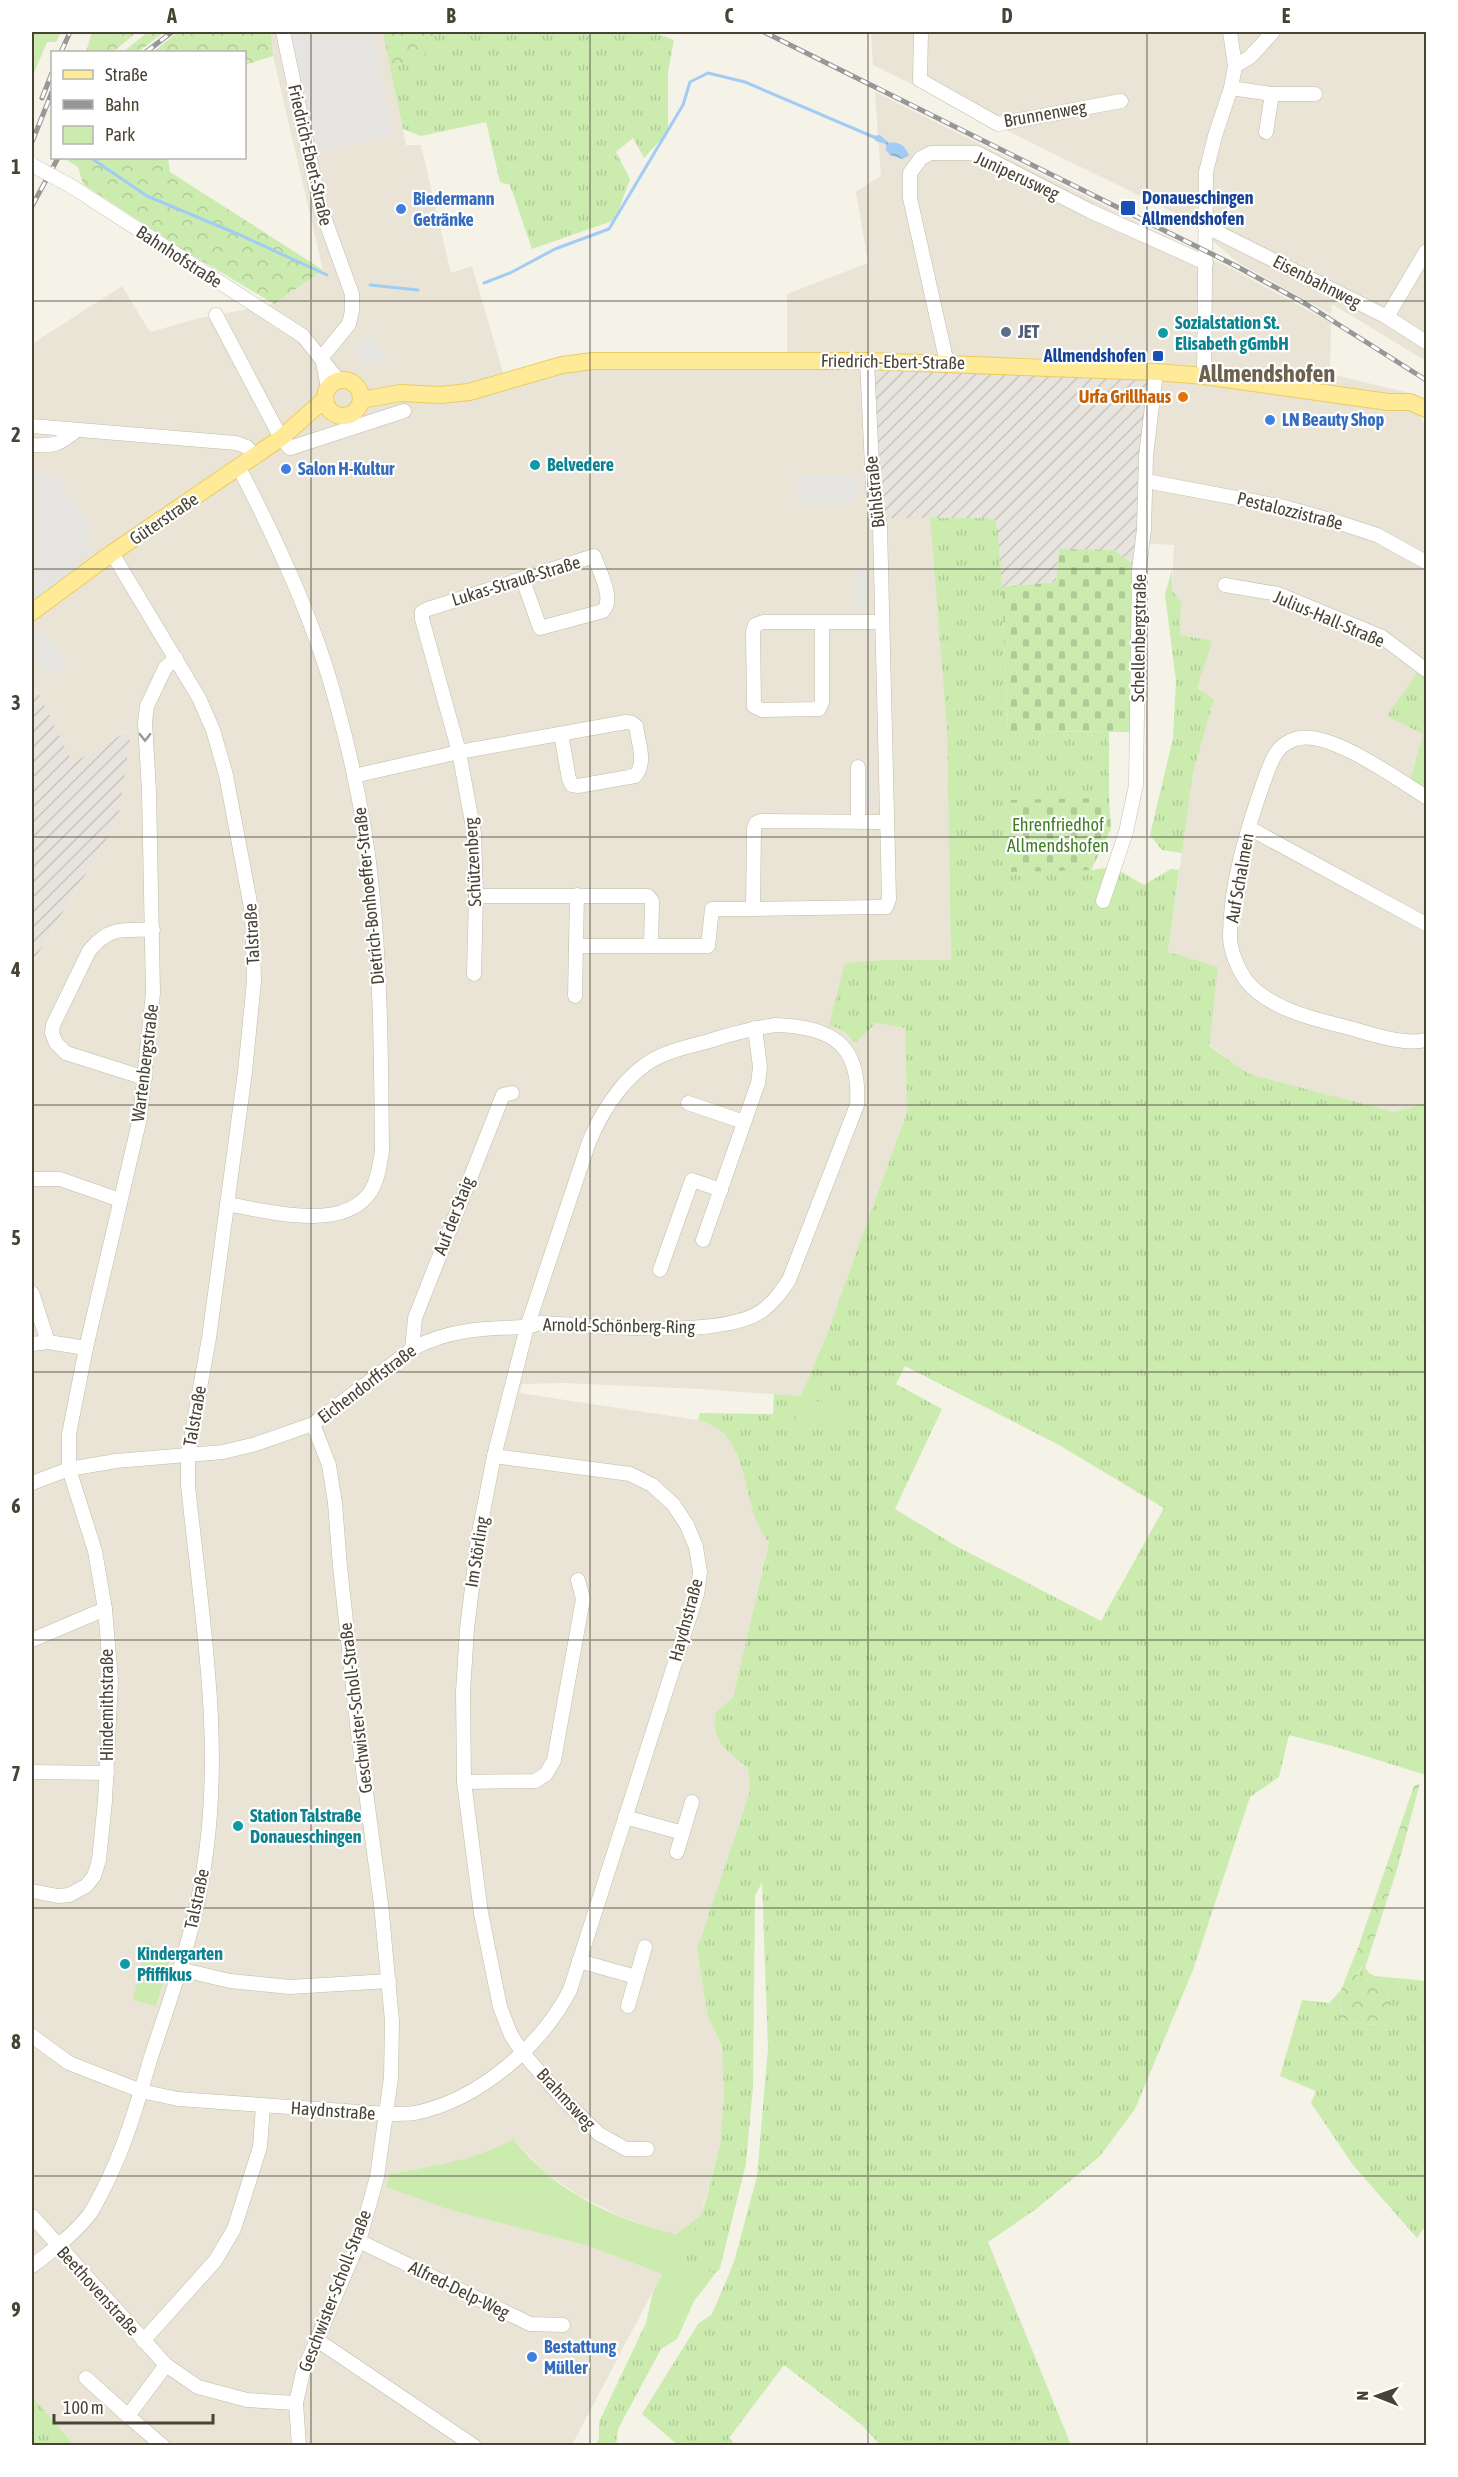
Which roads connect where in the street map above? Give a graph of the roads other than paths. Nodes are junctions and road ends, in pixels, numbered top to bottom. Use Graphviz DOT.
graph roads {
  1 [pos="283,32"];
  2 [pos="921,32"];
  3 [pos="1230,32"];
  4 [pos="1274,32"];
  5 [pos="1234,66"];
  6 [pos="1231,88"];
  7 [pos="1272,94"];
  8 [pos="1315,94"];
  9 [pos="1121,100"];
  10 [pos="1266,132"];
  11 [pos="32,165"];
  12 [pos="1205,226"];
  13 [pos="1426,251"];
  14 [pos="1206,263"];
  15 [pos="216,315"];
  16 [pos="1387,317"];
  17 [pos="1426,342"];
  18 [pos="322,357"];
  19 [pos="867,361"];
  20 [pos="947,363"];
  21 [pos="1156,372"];
  22 [pos="1204,376"];
  23 [pos="359,394"];
  24 [pos="331,395"];
  25 [pos="1388,402"];
  26 [pos="1426,409"];
  27 [pos="404,411"];
  28 [pos="1426,421"];
  29 [pos="32,426"];
  30 [pos="76,430"];
  31 [pos="281,438"];
  32 [pos="32,445"];
  33 [pos="255,457"];
  34 [pos="239,468"];
  35 [pos="1146,481"];
  36 [pos="112,553"];
  37 [pos="1426,562"];
  38 [pos="523,580"];
  39 [pos="1225,585"];
  40 [pos="32,612"];
  41 [pos="422,612"];
  42 [pos="882,622"];
  43 [pos="822,623"];
  44 [pos="176,658"];
  45 [pos="1426,670"];
  46 [pos="561,734"];
  47 [pos="459,752"];
  48 [pos="858,767"];
  49 [pos="354,776"];
  50 [pos="1426,796"];
  51 [pos="858,822"];
  52 [pos="887,822"];
  53 [pos="1249,828"];
  54 [pos="577,895"];
  55 [pos="476,896"];
  56 [pos="1103,901"];
  57 [pos="753,909"];
  58 [pos="1426,924"];
  59 [pos="153,930"];
  60 [pos="576,946"];
  61 [pos="651,946"];
  62 [pos="474,974"];
  63 [pos="575,996"];
  64 [pos="755,1028"];
  65 [pos="1426,1040"];
  66 [pos="145,1078"];
  67 [pos="512,1093"];
  68 [pos="688,1103"];
  69 [pos="744,1122"];
  70 [pos="32,1179"];
  71 [pos="721,1190"];
  72 [pos="120,1200"];
  73 [pos="227,1204"];
  74 [pos="703,1240"];
  75 [pos="660,1270"];
  76 [pos="32,1293"];
  77 [pos="527,1327"];
  78 [pos="48,1342"];
  79 [pos="32,1344"];
  80 [pos="86,1348"];
  81 [pos="412,1349"];
  82 [pos="313,1424"];
  83 [pos="188,1455"];
  84 [pos="494,1456"];
  85 [pos="69,1469"];
  86 [pos="32,1483"];
  87 [pos="578,1580"];
  88 [pos="105,1609"];
  89 [pos="32,1640"];
  90 [pos="32,1772"];
  91 [pos="107,1773"];
  92 [pos="464,1782"];
  93 [pos="692,1802"];
  94 [pos="626,1817"];
  95 [pos="683,1833"];
  96 [pos="677,1852"];
  97 [pos="32,1891"];
  98 [pos="645,1947"];
  99 [pos="579,1961"];
  100 [pos="179,1969"];
  101 [pos="636,1977"];
  102 [pos="390,1981"];
  103 [pos="628,2006"];
  104 [pos="32,2036"];
  105 [pos="522,2052"];
  106 [pos="141,2091"];
  107 [pos="263,2106"];
  108 [pos="387,2114"];
  109 [pos="647,2149"];
  110 [pos="32,2216"];
  111 [pos="359,2241"];
  112 [pos="58,2247"];
  113 [pos="32,2266"];
  114 [pos="563,2325"];
  115 [pos="317,2340"];
  116 [pos="143,2341"];
  117 [pos="166,2365"];
  118 [pos="86,2378"];
  119 [pos="296,2403"];
  120 [pos="129,2416"];
  121 [pos="164,2445"];
  122 [pos="299,2445"];
  123 [pos="474,2445"];
  1 -- 18 [label="street, Friedrich-Ebert-Straße"];
  2 -- 9 [label="street, Brunnenweg"];
  3 -- 5 [label="street"];
  4 -- 5 [label="street"];
  5 -- 6 [label="street"];
  6 -- 7 [label="street"];
  6 -- 12 [label="street"];
  7 -- 8 [label="street"];
  7 -- 10 [label="street"];
  11 -- 18 [label="street, Bahnhofstraße, bridge"];
  12 -- 14 [label="street"];
  12 -- 16 [label="street, Eisenbahnweg"];
  13 -- 16 [label="street"];
  14 -- 20 [label="street, Juniperusweg"];
  14 -- 22 [label="street"];
  15 -- 31 [label="street"];
  16 -- 17 [label="street, Eisenbahnweg"];
  18 -- 24 [label="street, Bahnhofstraße"];
  19 -- 20 [label="main road, Friedrich-Ebert-Straße"];
  19 -- 23 [label="main road, Friedrich-Ebert-Straße"];
  19 -- 42 [label="street, Bühlstraße"];
  20 -- 21 [label="main road, Friedrich-Ebert-Straße"];
  21 -- 22 [label="main road, Friedrich-Ebert-Straße"];
  21 -- 35 [label="street, Schellenbergstraße"];
  22 -- 25 [label="main road, Friedrich-Ebert-Straße"];
  23 -- 24 [label="main road"];
  23 -- 24 [label="main road, Güterstraße"];
  24 -- 31 [label="main road, Güterstraße"];
  25 -- 26 [label="main road, Friedrich-Ebert-Straße"];
  25 -- 28 [label="main road, Friedrich-Ebert-Straße"];
  27 -- 31 [label="street"];
  29 -- 30 [label="street"];
  30 -- 32 [label="street"];
  30 -- 33 [label="street"];
  31 -- 33 [label="main road, Güterstraße"];
  33 -- 34 [label="main road, Güterstraße"];
  34 -- 36 [label="main road, Güterstraße"];
  34 -- 49 [label="street, Dietrich-Bonhoeffer-Straße"];
  35 -- 37 [label="street, Pestalozzistraße"];
  35 -- 56 [label="street, Schellenbergstraße"];
  36 -- 40 [label="main road, Güterstraße"];
  36 -- 44 [label="street, Talstraße"];
  38 -- 38 [label="street, Lukas-Strauß-Straße"];
  38 -- 41 [label="street, Lukas-Strauß-Straße"];
  39 -- 45 [label="street, Julius-Hall-Straße"];
  41 -- 47 [label="street, Schützenberg"];
  42 -- 43 [label="street"];
  42 -- 52 [label="street, Bühlstraße"];
  43 -- 43 [label="street"];
  44 -- 59 [label="street, Wartenbergstraße, one-way"];
  44 -- 73 [label="street, Talstraße"];
  46 -- 46 [label="street"];
  46 -- 47 [label="street"];
  47 -- 49 [label="street"];
  47 -- 55 [label="street, Schützenberg"];
  48 -- 51 [label="street"];
  49 -- 73 [label="street, Dietrich-Bonhoeffer-Straße"];
  50 -- 53 [label="street, Auf Schalmen"];
  51 -- 52 [label="street"];
  51 -- 57 [label="street"];
  52 -- 57 [label="street, Bühlstraße"];
  53 -- 58 [label="street"];
  53 -- 65 [label="street, Auf Schalmen"];
  54 -- 55 [label="street"];
  54 -- 60 [label="street"];
  54 -- 61 [label="street"];
  55 -- 62 [label="street, Schützenberg"];
  57 -- 61 [label="street, Bühlstraße"];
  59 -- 66 [label="street, Wartenbergstraße"];
  59 -- 66 [label="street"];
  60 -- 61 [label="street"];
  60 -- 63 [label="street"];
  64 -- 69 [label="street"];
  64 -- 77 [label="street, Arnold-Schönberg-Ring"];
  64 -- 77 [label="street, Arnold-Schönberg-Ring"];
  66 -- 72 [label="street, Wartenbergstraße"];
  67 -- 81 [label="street, Auf der Staig"];
  68 -- 69 [label="street"];
  69 -- 71 [label="street"];
  70 -- 72 [label="street"];
  71 -- 74 [label="street"];
  71 -- 75 [label="street"];
  72 -- 80 [label="street, Wartenbergstraße"];
  73 -- 83 [label="street, Talstraße"];
  76 -- 78 [label="street"];
  77 -- 81 [label="street, Eichendorffstraße"];
  77 -- 84 [label="street, Im Störling"];
  78 -- 79 [label="street"];
  78 -- 80 [label="street"];
  80 -- 85 [label="street, Wartenbergstraße"];
  81 -- 82 [label="street, Eichendorffstraße"];
  82 -- 83 [label="street, Eichendorffstraße"];
  82 -- 102 [label="street, Geschwister-Scholl-Straße"];
  83 -- 85 [label="street, Eichendorffstraße"];
  83 -- 100 [label="street, Talstraße"];
  84 -- 92 [label="street, Im Störling"];
  84 -- 94 [label="street, Haydnstraße"];
  85 -- 86 [label="street, Eichendorffstraße"];
  85 -- 88 [label="street, Hindemithstraße"];
  87 -- 92 [label="street"];
  88 -- 89 [label="street"];
  88 -- 91 [label="street, Hindemithstraße"];
  90 -- 91 [label="street"];
  91 -- 97 [label="street, Hindemithstraße"];
  92 -- 105 [label="street, Im Störling"];
  93 -- 95 [label="street"];
  94 -- 95 [label="street"];
  94 -- 99 [label="street, Haydnstraße"];
  95 -- 96 [label="street"];
  98 -- 101 [label="street"];
  99 -- 101 [label="street"];
  99 -- 105 [label="street, Haydnstraße"];
  100 -- 102 [label="street"];
  100 -- 106 [label="street, Talstraße"];
  101 -- 103 [label="street"];
  102 -- 108 [label="street, Geschwister-Scholl-Straße"];
  104 -- 106 [label="street, Haydnstraße"];
  105 -- 108 [label="street, Haydnstraße"];
  105 -- 109 [label="street, Brahmsweg"];
  106 -- 107 [label="street, Haydnstraße"];
  106 -- 112 [label="street, Talstraße"];
  107 -- 108 [label="street, Haydnstraße"];
  107 -- 116 [label="street"];
  108 -- 111 [label="street, Geschwister-Scholl-Straße"];
  110 -- 112 [label="street, Beethovenstraße"];
  111 -- 114 [label="street, Alfred-Delp-Weg"];
  111 -- 115 [label="street, Geschwister-Scholl-Straße"];
  112 -- 113 [label="street, Talstraße"];
  112 -- 116 [label="street, Beethovenstraße"];
  115 -- 119 [label="street, Geschwister-Scholl-Straße"];
  115 -- 123 [label="street"];
  116 -- 117 [label="street, Beethovenstraße"];
  117 -- 119 [label="street, Beethovenstraße"];
  117 -- 120 [label="street"];
  118 -- 120 [label="street"];
  119 -- 122 [label="street, Geschwister-Scholl-Straße"];
  120 -- 121 [label="street"];
}
